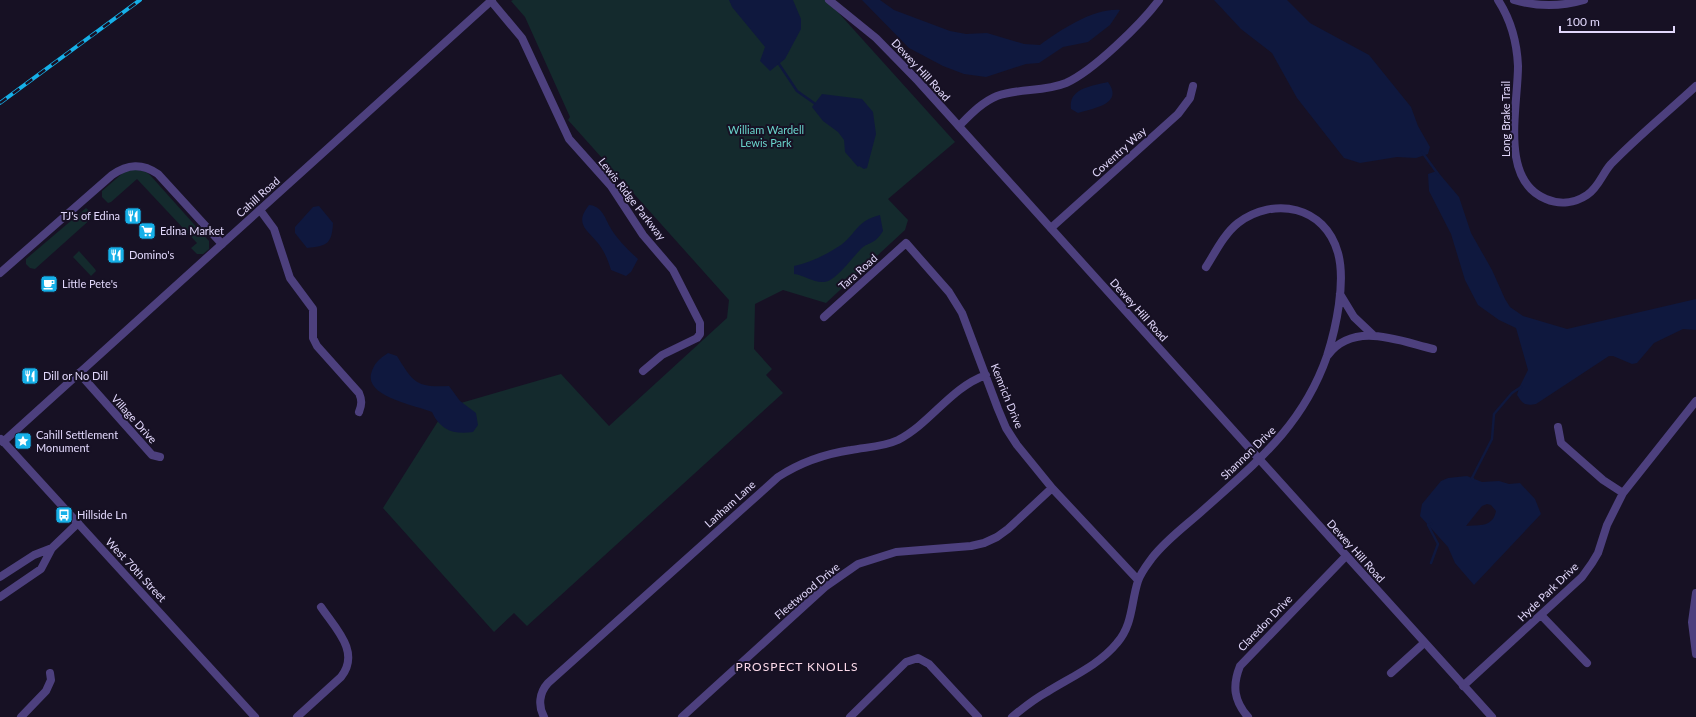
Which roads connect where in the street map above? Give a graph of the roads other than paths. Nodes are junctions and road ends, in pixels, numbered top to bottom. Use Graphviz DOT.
graph roads {
  1 [pos="492,0"];
  2 [pos="829,0"];
  3 [pos="1159,0"];
  4 [pos="1498,0"];
  5 [pos="1514,0"];
  6 [pos="1584,0"];
  7 [pos="1193,86"];
  8 [pos="1696,86"];
  9 [pos="958,126"];
  10 [pos="260,210"];
  11 [pos="1051,228"];
  12 [pos="906,243"];
  13 [pos="222,244"];
  14 [pos="1206,268"];
  15 [pos="0,273"];
  16 [pos="1340,294"];
  17 [pos="824,317"];
  18 [pos="1373,335"];
  19 [pos="1433,349"];
  20 [pos="1326,357"];
  21 [pos="643,371"];
  22 [pos="79,373"];
  23 [pos="986,375"];
  24 [pos="1696,401"];
  25 [pos="359,412"];
  26 [pos="1558,428"];
  27 [pos="2,440"];
  28 [pos="160,457"];
  29 [pos="1259,460"];
  30 [pos="1052,488"];
  31 [pos="1623,493"];
  32 [pos="78,523"];
  33 [pos="52,548"];
  34 [pos="1346,556"];
  35 [pos="0,577"];
  36 [pos="1138,580"];
  37 [pos="1696,593"];
  38 [pos="0,596"];
  39 [pos="321,607"];
  40 [pos="1541,615"];
  41 [pos="1424,643"];
  42 [pos="1696,654"];
  43 [pos="1587,663"];
  44 [pos="50,673"];
  45 [pos="1391,673"];
  46 [pos="1463,686"];
  47 [pos="21,717"];
  48 [pos="255,717"];
  49 [pos="296,717"];
  50 [pos="544,717"];
  51 [pos="682,717"];
  52 [pos="850,717"];
  53 [pos="978,717"];
  54 [pos="1012,717"];
  55 [pos="1248,717"];
  56 [pos="1492,717"];
  1 -- 10 [label="street, Cahill Road"];
  1 -- 21 [label="street, Lewis Ridge Parkway"];
  2 -- 9 [label="street, Dewey Hill Road"];
  3 -- 9 [label="street"];
  4 -- 8 [label="street, Long Brake Trail"];
  5 -- 6 [label="street"];
  7 -- 11 [label="street, Coventry Way"];
  9 -- 11 [label="street, Dewey Hill Road"];
  10 -- 13 [label="street, Cahill Road"];
  10 -- 25 [label="street"];
  11 -- 29 [label="street, Dewey Hill Road"];
  12 -- 17 [label="street, Tara Road"];
  12 -- 23 [label="street, Kemrich Drive"];
  13 -- 15 [label="street"];
  13 -- 22 [label="street, Cahill Road"];
  14 -- 16 [label="street, Shannon Drive"];
  16 -- 18 [label="street"];
  16 -- 20 [label="street, Shannon Drive"];
  18 -- 19 [label="street"];
  18 -- 20 [label="street"];
  20 -- 29 [label="street, Shannon Drive"];
  22 -- 27 [label="street, Cahill Road"];
  22 -- 28 [label="street, Village Drive"];
  23 -- 30 [label="street, Kemrich Drive"];
  23 -- 50 [label="street, Lanham Lane"];
  24 -- 31 [label="street, Hyde Park Drive"];
  26 -- 31 [label="street"];
  27 -- 32 [label="street, West 70th Street"];
  29 -- 34 [label="street, Dewey Hill Road"];
  29 -- 36 [label="street, Shannon Drive"];
  30 -- 36 [label="street, Kemrich Drive"];
  30 -- 51 [label="street, Fleetwood Drive"];
  31 -- 40 [label="street, Hyde Park Drive"];
  32 -- 33 [label="street"];
  32 -- 48 [label="street, West 70th Street"];
  33 -- 35 [label="street"];
  33 -- 38 [label="street"];
  34 -- 41 [label="street, Dewey Hill Road"];
  34 -- 55 [label="street, Claredon Drive"];
  36 -- 54 [label="street, Shannon Drive"];
  37 -- 42 [label="street"];
  39 -- 49 [label="street"];
  40 -- 43 [label="street"];
  40 -- 46 [label="street, Hyde Park Drive"];
  41 -- 45 [label="street"];
  41 -- 46 [label="street, Dewey Hill Road"];
  44 -- 47 [label="street"];
  46 -- 56 [label="street, Dewey Hill Road"];
  52 -- 53 [label="street"];
}
